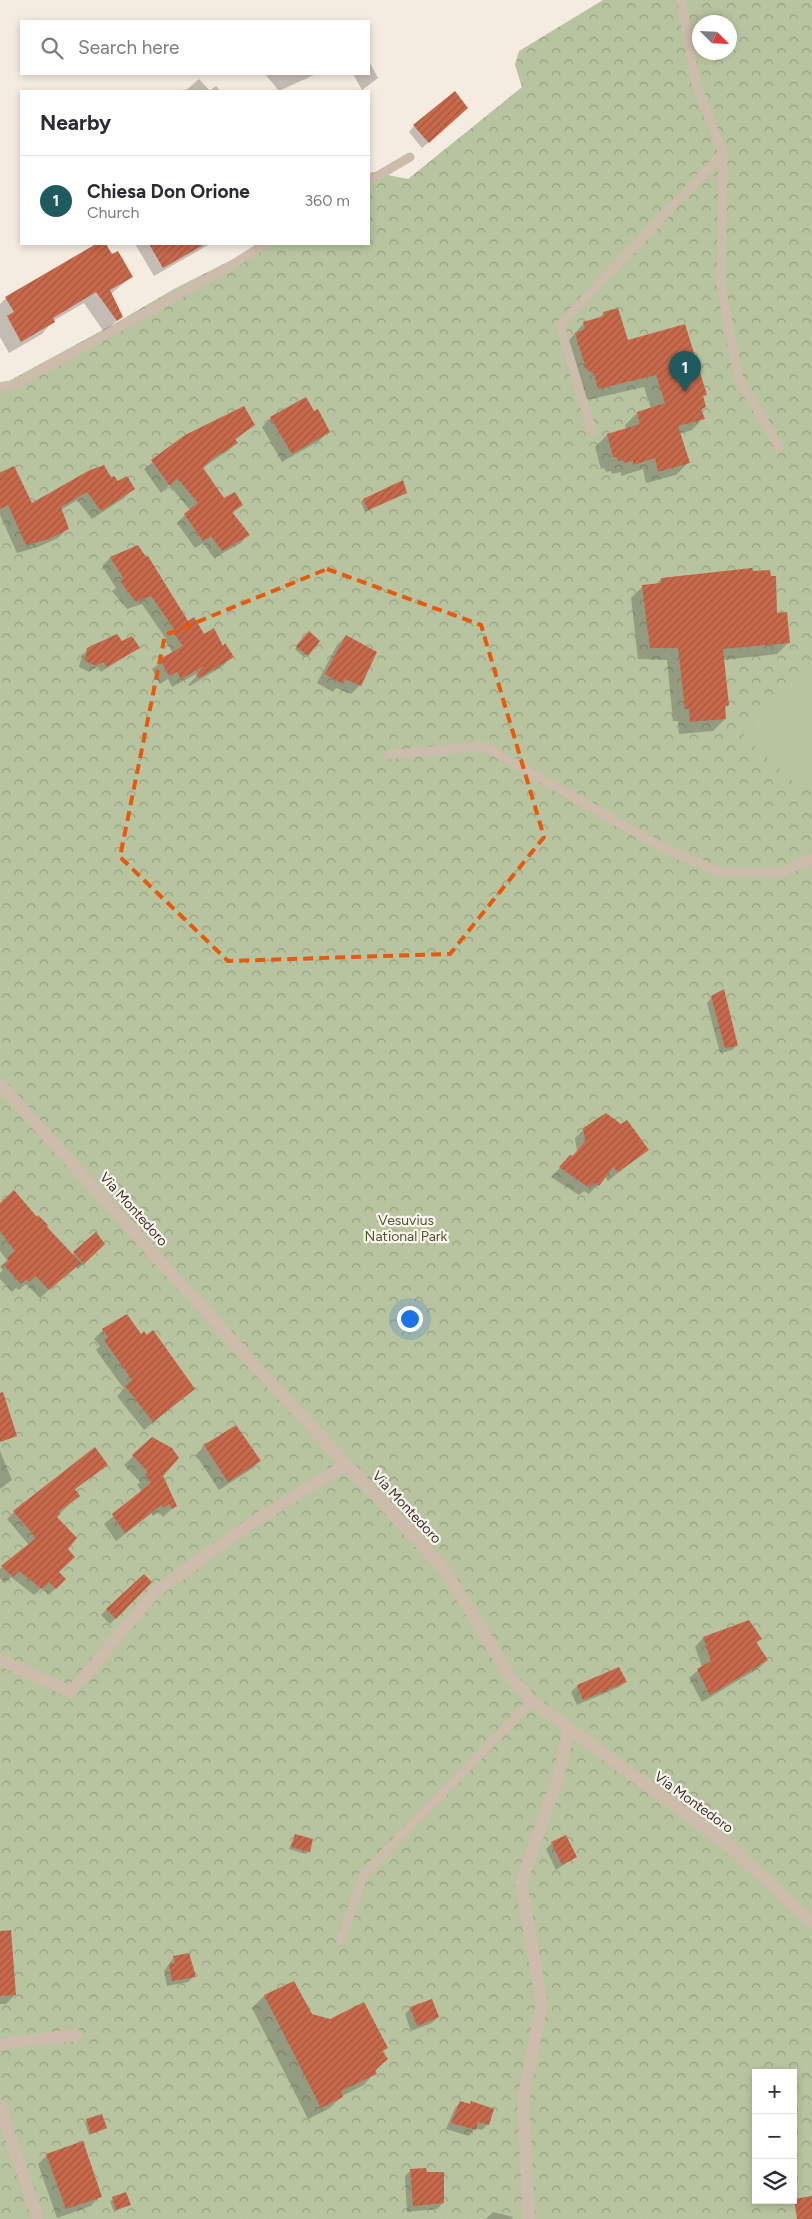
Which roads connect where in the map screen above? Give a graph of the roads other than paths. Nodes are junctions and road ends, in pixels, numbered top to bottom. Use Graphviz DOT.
graph roads {
  1 [pos="681,0"];
  2 [pos="723,154"];
  3 [pos="410,157"];
  4 [pos="370,180"];
  5 [pos="263,245"];
  6 [pos="0,387"];
  7 [pos="592,431"];
  8 [pos="779,447"];
  9 [pos="388,755"];
  10 [pos="812,858"];
  11 [pos="0,1084"];
  12 [pos="347,1464"];
  13 [pos="0,1660"];
  14 [pos="532,1701"];
  15 [pos="569,1730"];
  16 [pos="812,1923"];
  17 [pos="341,1940"];
  18 [pos="76,2035"];
  19 [pos="0,2044"];
  20 [pos="0,2106"];
  21 [pos="38,2219"];
  22 [pos="530,2219"];
  1 -- 2 [label="lane"];
  2 -- 7 [label="lane"];
  2 -- 8 [label="lane"];
  3 -- 4 [label="lane"];
  5 -- 6 [label="lane"];
  9 -- 10 [label="lane"];
  11 -- 12 [label="street, Via Montedoro"];
  12 -- 13 [label="street"];
  12 -- 14 [label="street, Via Montedoro"];
  14 -- 15 [label="street, Via Montedoro"];
  14 -- 17 [label="lane"];
  15 -- 16 [label="street, Via Montedoro"];
  15 -- 22 [label="street"];
  18 -- 19 [label="street"];
  20 -- 21 [label="street"];
}
